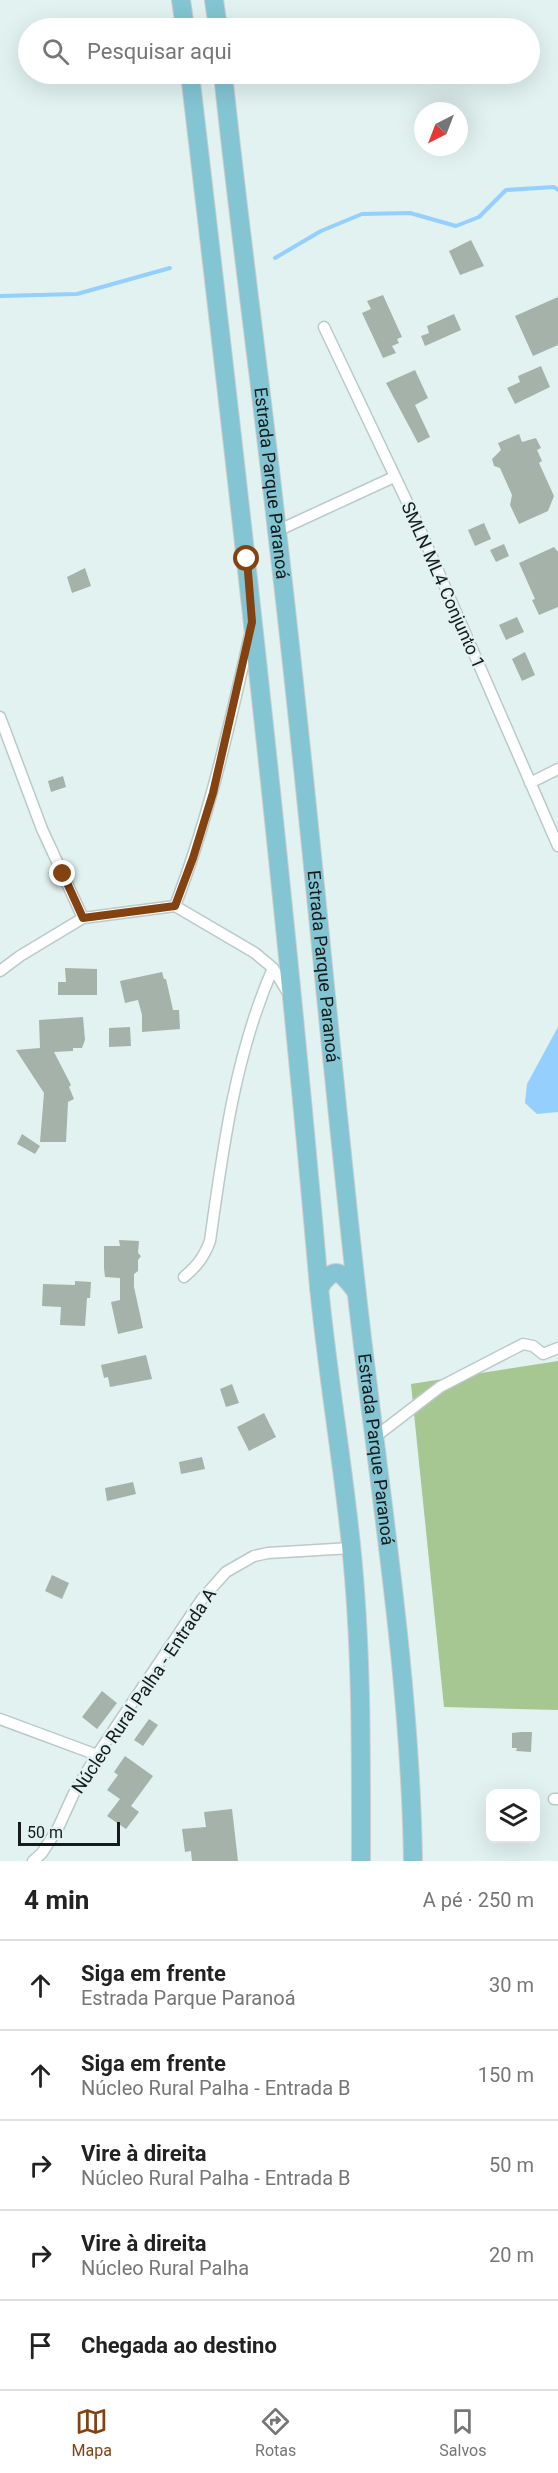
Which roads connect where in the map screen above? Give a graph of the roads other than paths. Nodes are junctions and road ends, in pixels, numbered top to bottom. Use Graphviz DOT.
graph roads {
  1 [pos="181,0"];
  2 [pos="214,0"];
  3 [pos="184,18"];
  4 [pos="217,18"];
  5 [pos="191,84"];
  6 [pos="224,84"];
  7 [pos="324,327"];
  8 [pos="394,477"];
  9 [pos="278,531"];
  10 [pos="252,622"];
  11 [pos="0,717"];
  12 [pos="558,769"];
  13 [pos="530,783"];
  14 [pos="558,846"];
  15 [pos="175,906"];
  16 [pos="83,918"];
  17 [pos="273,968"];
  18 [pos="0,971"];
  19 [pos="294,1004"];
  20 [pos="184,1277"];
  21 [pos="319,1288"];
  22 [pos="356,1292"];
  23 [pos="558,1348"];
  24 [pos="375,1437"];
  25 [pos="351,1548"];
  26 [pos="0,1719"];
  27 [pos="97,1755"];
  28 [pos="33,1861"];
  29 [pos="361,1861"];
  30 [pos="413,1861"];
  1 -- 3 [label="main road"];
  2 -- 4 [label="main road"];
  5 -- 10 [label="main road, Estrada Parque Paranoá"];
  6 -- 9 [label="main road, Estrada Parque Paranoá"];
  7 -- 8 [label="street, SMLN ML4 Conjunto 1"];
  8 -- 9 [label="street"];
  8 -- 13 [label="street, SMLN ML4 Conjunto 1"];
  9 -- 22 [label="main road, Estrada Parque Paranoá"];
  10 -- 15 [label="street"];
  10 -- 19 [label="main road, Estrada Parque Paranoá"];
  11 -- 16 [label="street"];
  12 -- 13 [label="street"];
  13 -- 14 [label="street, SMLN ML4 Conjunto 1"];
  15 -- 16 [label="street"];
  15 -- 17 [label="street"];
  16 -- 18 [label="street"];
  17 -- 19 [label="street"];
  17 -- 20 [label="street"];
  19 -- 21 [label="main road, Estrada Parque Paranoá"];
  21 -- 22 [label="main road"];
  21 -- 25 [label="main road, Estrada Parque Paranoá"];
  22 -- 24 [label="main road, Estrada Parque Paranoá"];
  23 -- 24 [label="street"];
  24 -- 30 [label="main road, Estrada Parque Paranoá"];
  25 -- 27 [label="street, Núcleo Rural Palha - Entrada A"];
  25 -- 29 [label="main road, Estrada Parque Paranoá"];
  26 -- 27 [label="street"];
  27 -- 28 [label="street, Núcleo Rural Palha - Entrada A"];
}
